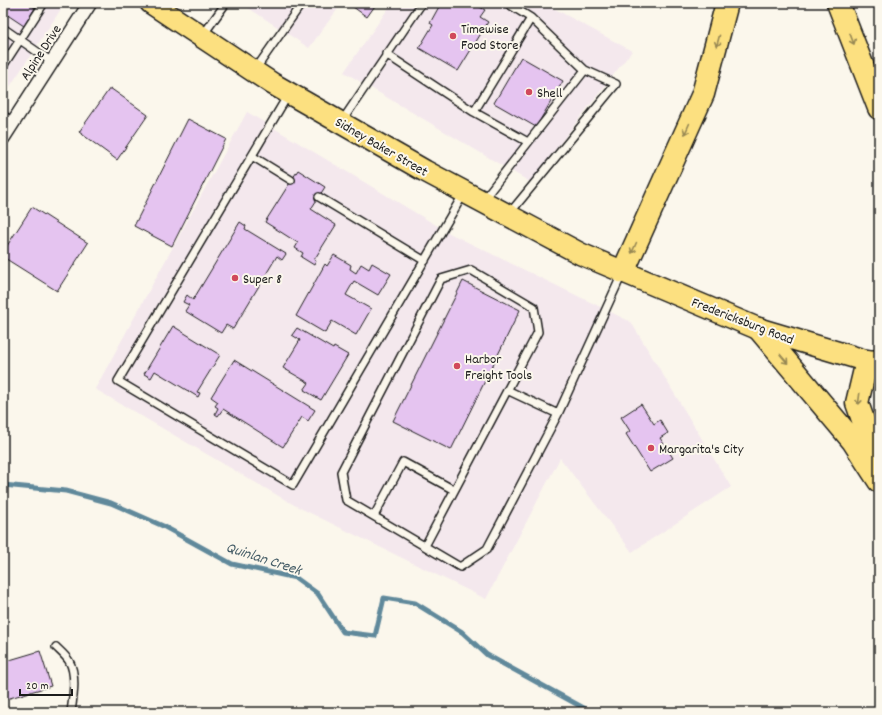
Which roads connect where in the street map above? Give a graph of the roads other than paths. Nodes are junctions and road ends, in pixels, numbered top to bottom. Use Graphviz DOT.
graph roads {
  1 [pos="38,3"];
  2 [pos="90,3"];
  3 [pos="151,3"];
  4 [pos="226,3"];
  5 [pos="302,3"];
  6 [pos="422,3"];
  7 [pos="507,3"];
  8 [pos="727,3"];
  9 [pos="838,3"];
  10 [pos="531,18"];
  11 [pos="3,28"];
  12 [pos="202,37"];
  13 [pos="20,40"];
  14 [pos="386,54"];
  15 [pos="52,62"];
  16 [pos="3,66"];
  17 [pos="585,70"];
  18 [pos="254,71"];
  19 [pos="289,93"];
  20 [pos="879,108"];
  21 [pos="474,112"];
  22 [pos="8,118"];
  23 [pos="340,123"];
  24 [pos="3,138"];
  25 [pos="528,142"];
  26 [pos="252,156"];
  27 [pos="292,180"];
  28 [pos="319,197"];
  29 [pos="473,197"];
  30 [pos="508,215"];
  31 [pos="425,261"];
  32 [pos="623,272"];
  33 [pos="759,329"];
  34 [pos="875,364"];
  35 [pos="507,390"];
  36 [pos="558,414"];
  37 [pos="879,466"];
  38 [pos="879,481"];
  39 [pos="454,490"];
  40 [pos="374,516"];
  41 [pos="425,546"];
  42 [pos="56,647"];
  43 [pos="71,712"];
  1 -- 13 [label="lane"];
  2 -- 15 [label="street, Alpine Drive"];
  3 -- 12 [label="main road, Sidney Baker Street"];
  4 -- 12 [label="lane"];
  5 -- 18 [label="lane"];
  6 -- 14 [label="lane"];
  7 -- 10 [label="lane"];
  8 -- 32 [label="highway, one-way"];
  9 -- 20 [label="highway, one-way"];
  10 -- 17 [label="lane"];
  10 -- 21 [label="lane"];
  11 -- 13 [label="lane"];
  12 -- 18 [label="main road, Sidney Baker Street"];
  13 -- 15 [label="lane"];
  13 -- 16 [label="lane"];
  14 -- 21 [label="lane"];
  14 -- 23 [label="lane"];
  15 -- 22 [label="street, Alpine Drive"];
  17 -- 25 [label="lane"];
  17 -- 30 [label="lane"];
  18 -- 19 [label="main road, Sidney Baker Street"];
  19 -- 23 [label="main road, Sidney Baker Street"];
  19 -- 26 [label="lane"];
  21 -- 25 [label="lane"];
  22 -- 24 [label="street, Alpine Drive"];
  23 -- 29 [label="main road, Sidney Baker Street"];
  25 -- 29 [label="lane"];
  26 -- 27 [label="lane"];
  26 -- 31 [label="lane"];
  28 -- 31 [label="lane"];
  29 -- 30 [label="main road, Sidney Baker Street"];
  29 -- 31 [label="lane"];
  30 -- 32 [label="main road, Sidney Baker Street"];
  32 -- 33 [label="main road, Fredericksburg Road"];
  32 -- 36 [label="lane"];
  33 -- 34 [label="main road, Fredericksburg Road"];
  33 -- 38 [label="highway, one-way"];
  34 -- 37 [label="highway, one-way"];
  35 -- 36 [label="lane"];
  35 -- 39 [label="lane"];
  35 -- 40 [label="lane"];
  36 -- 41 [label="lane"];
  39 -- 40 [label="lane"];
  39 -- 41 [label="lane"];
  40 -- 41 [label="lane"];
  42 -- 43 [label="lane"];
}
